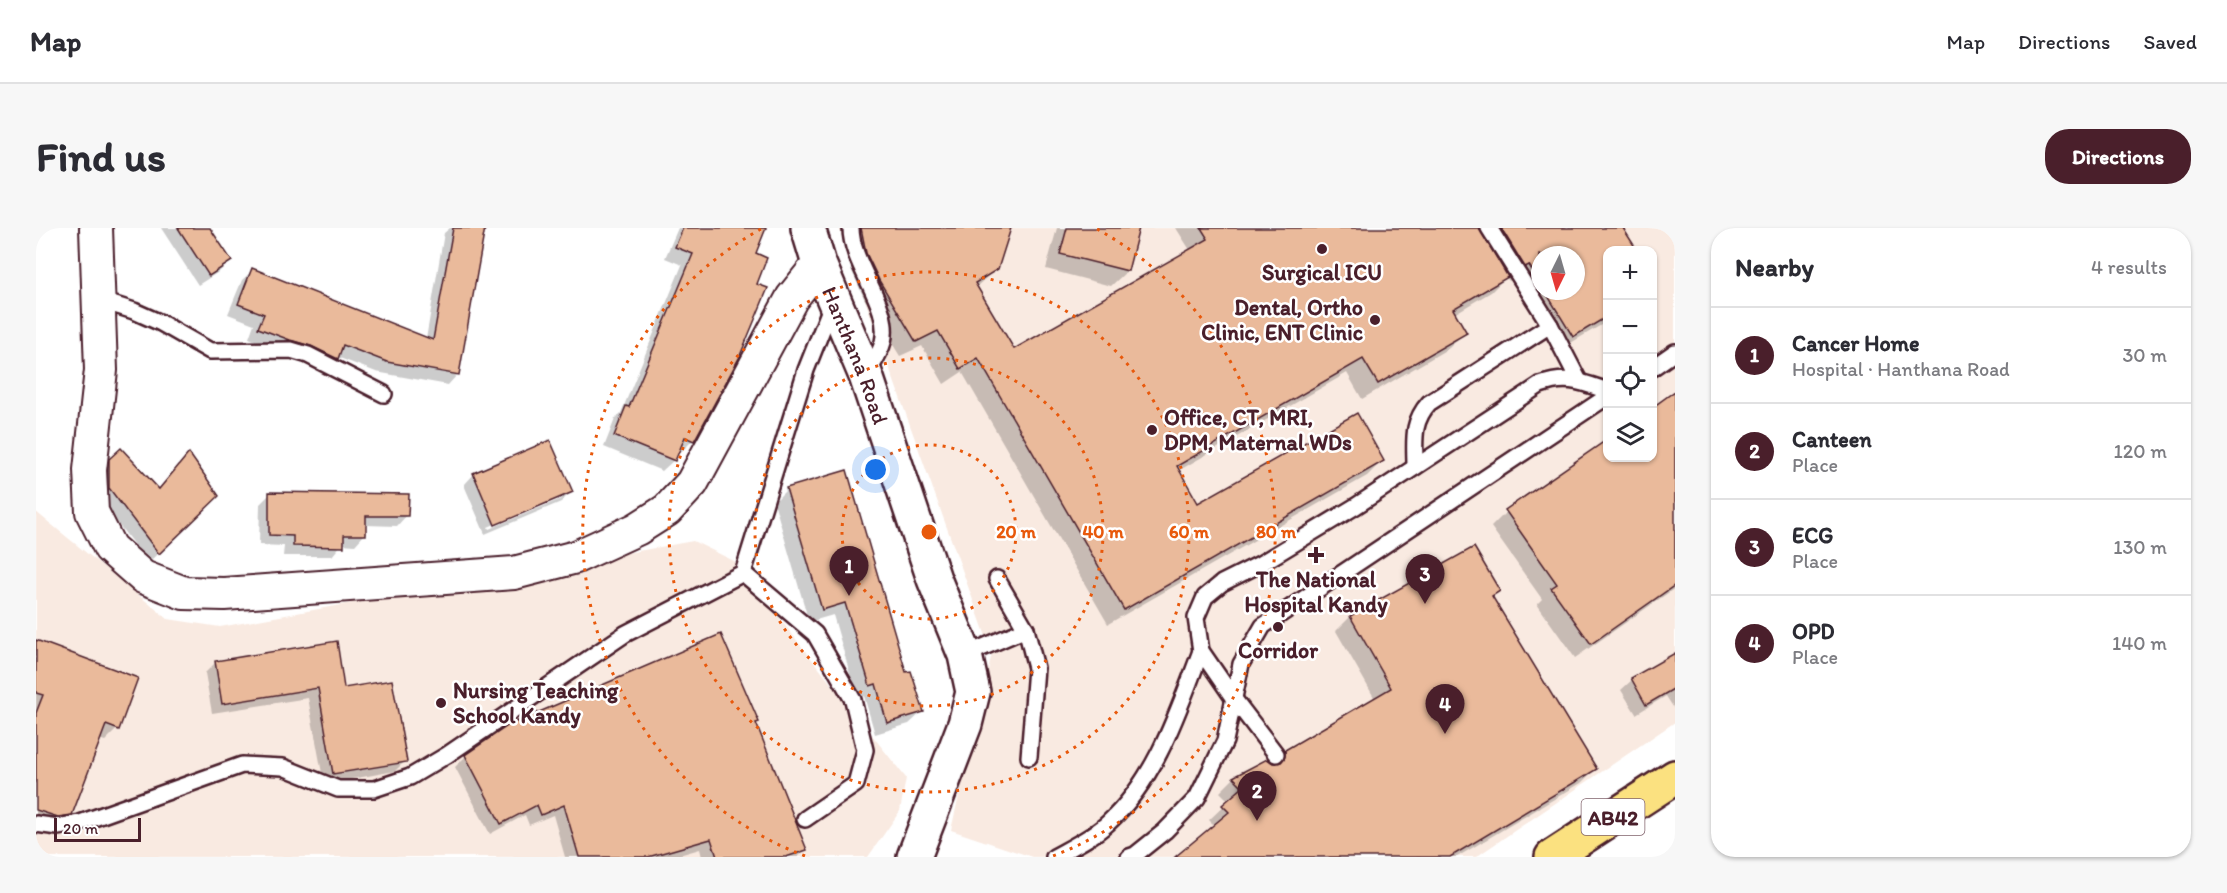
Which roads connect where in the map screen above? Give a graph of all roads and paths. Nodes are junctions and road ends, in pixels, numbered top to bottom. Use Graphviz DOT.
graph roads {
  1 [pos="96,228"];
  2 [pos="808,228"];
  3 [pos="850,228"];
  4 [pos="1489,228"];
  5 [pos="819,264"];
  6 [pos="99,300"];
  7 [pos="834,300"];
  8 [pos="1550,325"];
  9 [pos="1675,353"];
  10 [pos="1657,365"];
  11 [pos="866,376"];
  12 [pos="1579,381"];
  13 [pos="1603,392"];
  14 [pos="384,394"];
  15 [pos="1603,397"];
  16 [pos="1414,467"];
  17 [pos="743,573"];
  18 [pos="998,579"];
  19 [pos="1026,629"];
  20 [pos="1201,651"];
  21 [pos="965,655"];
  22 [pos="1234,699"];
  23 [pos="1276,754"];
  24 [pos="1029,757"];
  25 [pos="1675,777"];
  26 [pos="805,819"];
  27 [pos="36,824"];
  28 [pos="914,857"];
  29 [pos="1054,857"];
  30 [pos="1130,857"];
  31 [pos="1552,857"];
  1 -- 6 [label="street"];
  2 -- 5 [label="street, Hanthana Road"];
  3 -- 11 [label="lane"];
  4 -- 8 [label="lane"];
  5 -- 6 [label="street"];
  5 -- 7 [label="street, Hanthana Road"];
  6 -- 14 [label="lane"];
  7 -- 11 [label="street, Hanthana Road"];
  7 -- 17 [label="lane"];
  8 -- 12 [label="lane"];
  8 -- 16 [label="lane"];
  9 -- 10 [label="lane"];
  11 -- 21 [label="street, Hanthana Road"];
  12 -- 13 [label="lane"];
  12 -- 16 [label="lane"];
  15 -- 22 [label="lane"];
  16 -- 20 [label="lane"];
  17 -- 26 [label="lane"];
  17 -- 27 [label="lane"];
  18 -- 19 [label="lane"];
  19 -- 21 [label="lane"];
  19 -- 24 [label="lane"];
  20 -- 22 [label="lane"];
  20 -- 29 [label="lane"];
  21 -- 28 [label="street, Hanthana Road"];
  22 -- 23 [label="lane"];
  22 -- 30 [label="lane"];
  25 -- 31 [label="main road, AB42"];
}
